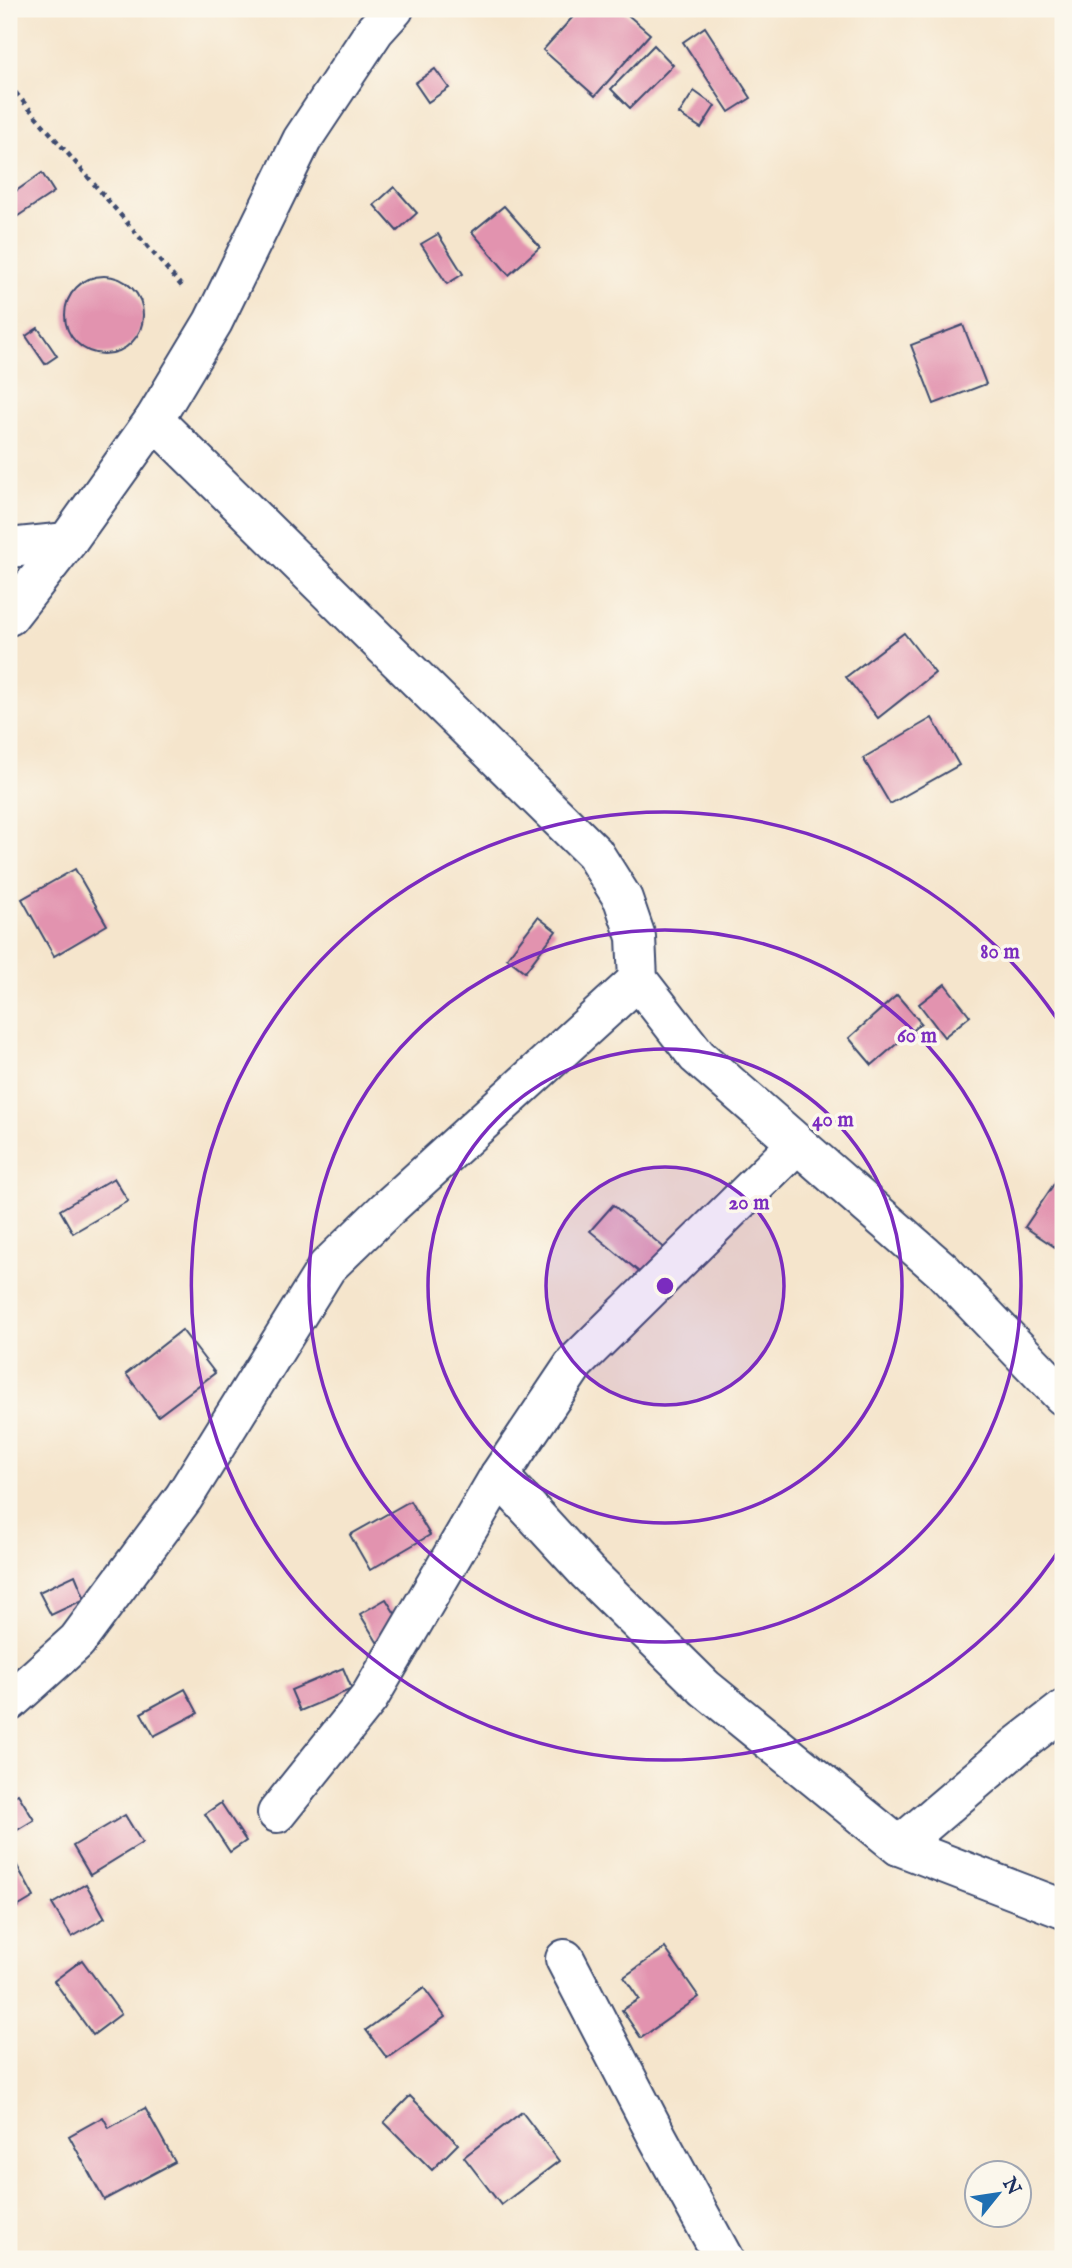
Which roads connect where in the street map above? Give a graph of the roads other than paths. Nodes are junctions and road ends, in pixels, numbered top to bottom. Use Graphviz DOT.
graph roads {
  1 [pos="394,9"];
  2 [pos="154,420"];
  3 [pos="67,542"];
  4 [pos="9,548"];
  5 [pos="9,616"];
  6 [pos="638,980"];
  7 [pos="797,1144"];
  8 [pos="1063,1396"];
  9 [pos="499,1476"];
  10 [pos="9,1702"];
  11 [pos="1063,1710"];
  12 [pos="277,1813"];
  13 [pos="898,1846"];
  14 [pos="1063,1909"];
  15 [pos="565,1959"];
  16 [pos="724,2259"];
  1 -- 2 [label="street"];
  2 -- 3 [label="street"];
  2 -- 6 [label="street"];
  3 -- 4 [label="street"];
  3 -- 5 [label="street"];
  6 -- 7 [label="street"];
  6 -- 10 [label="street"];
  7 -- 8 [label="street"];
  7 -- 9 [label="street"];
  9 -- 12 [label="street"];
  9 -- 13 [label="street"];
  11 -- 13 [label="street"];
  13 -- 14 [label="street"];
  15 -- 16 [label="street"];
}
